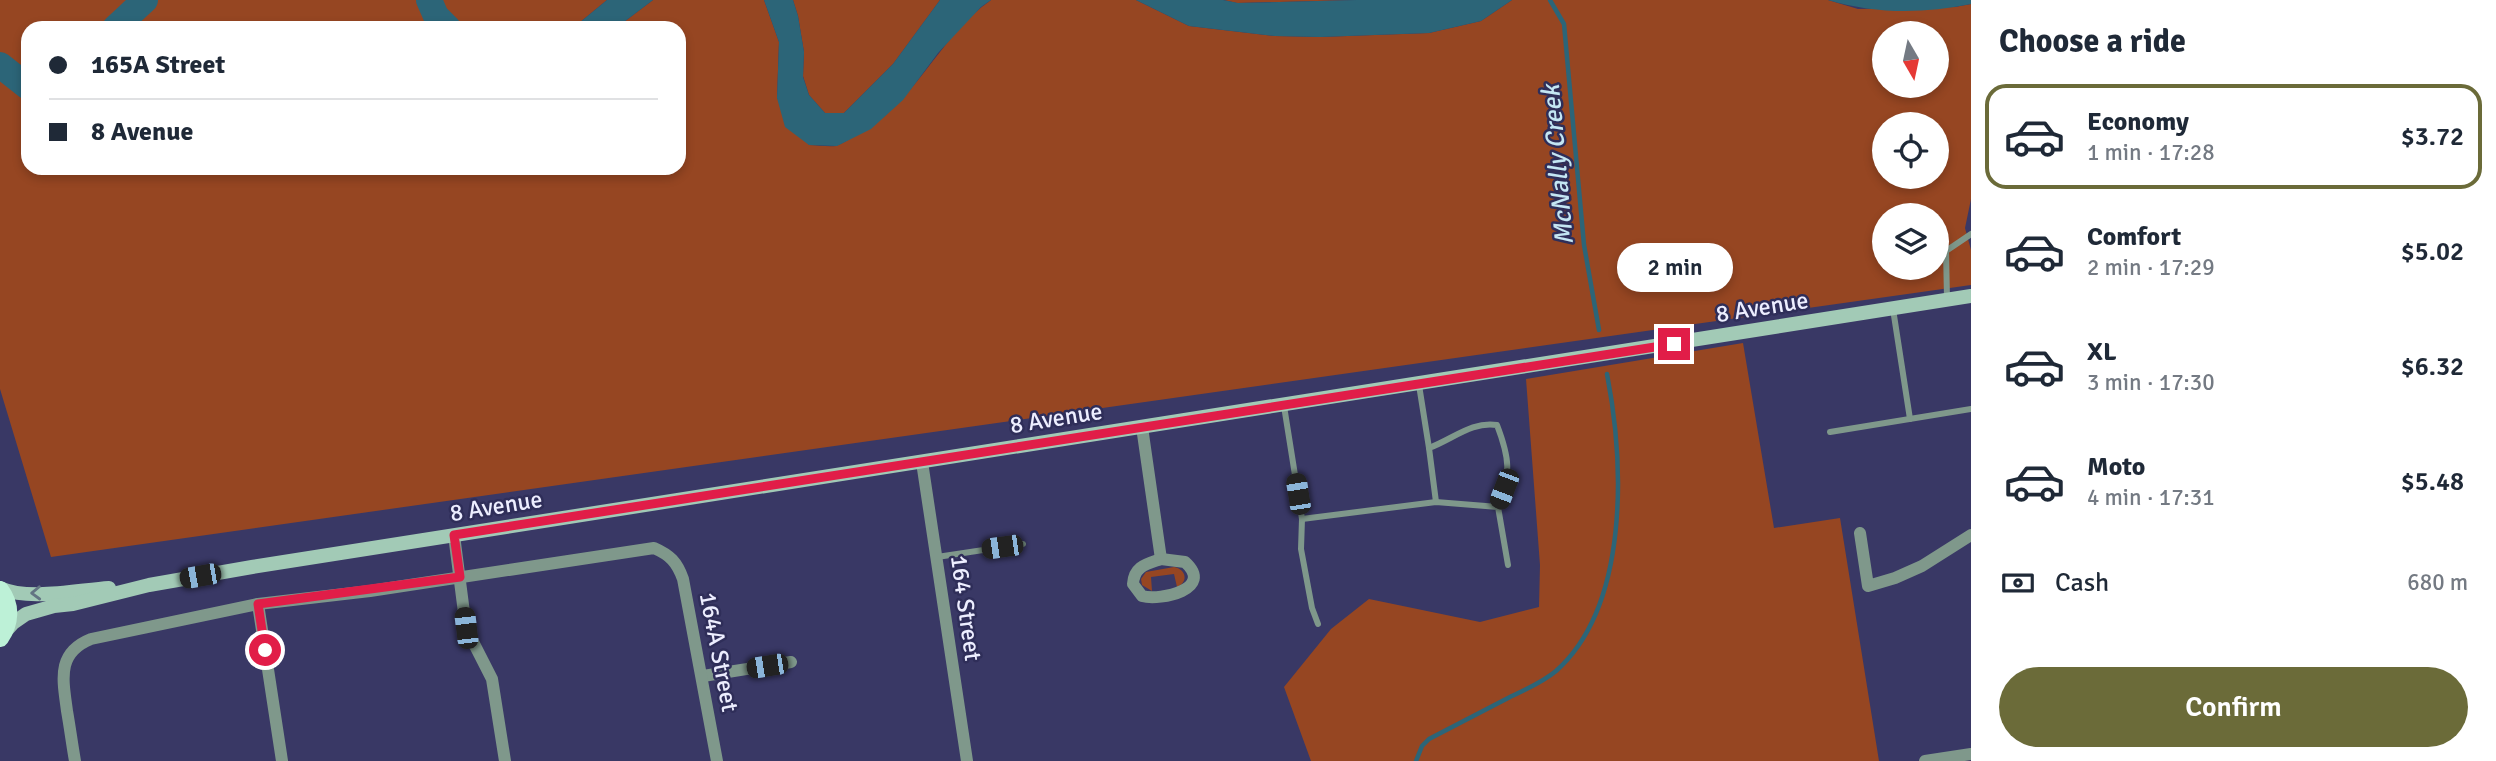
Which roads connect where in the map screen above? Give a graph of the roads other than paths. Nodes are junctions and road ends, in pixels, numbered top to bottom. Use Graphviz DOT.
graph roads {
  1 [pos="1971,234"];
  2 [pos="1971,296"];
  3 [pos="1947,300"];
  4 [pos="1894,309"];
  5 [pos="1419,384"];
  6 [pos="1284,406"];
  7 [pos="1971,409"];
  8 [pos="1910,419"];
  9 [pos="1142,427"];
  10 [pos="1830,432"];
  11 [pos="1429,448"];
  12 [pos="922,462"];
  13 [pos="1436,502"];
  14 [pos="1498,506"];
  15 [pos="1303,519"];
  16 [pos="1860,533"];
  17 [pos="454,535"];
  18 [pos="1971,535"];
  19 [pos="1023,544"];
  20 [pos="937,557"];
  21 [pos="1161,559"];
  22 [pos="1508,565"];
  23 [pos="460,577"];
  24 [pos="149,585"];
  25 [pos="0,589"];
  26 [pos="258,604"];
  27 [pos="1318,624"];
  28 [pos="1,637"];
  29 [pos="791,662"];
  30 [pos="703,676"];
  31 [pos="1971,754"];
  32 [pos="75,761"];
  33 [pos="282,761"];
  34 [pos="505,761"];
  35 [pos="717,761"];
  36 [pos="967,761"];
  37 [pos="1925,761"];
  1 -- 3 [label="lane"];
  2 -- 3 [label="main road, 8 Avenue"];
  3 -- 4 [label="main road, 8 Avenue"];
  4 -- 5 [label="main road, 8 Avenue"];
  4 -- 8 [label="lane"];
  5 -- 6 [label="main road, 8 Avenue"];
  5 -- 11 [label="lane"];
  6 -- 9 [label="main road, 8 Avenue"];
  6 -- 15 [label="lane"];
  7 -- 8 [label="lane"];
  8 -- 10 [label="lane"];
  9 -- 12 [label="main road, 8 Avenue"];
  9 -- 21 [label="street"];
  11 -- 13 [label="lane"];
  11 -- 14 [label="lane"];
  12 -- 17 [label="main road, 8 Avenue"];
  12 -- 20 [label="street, 164 Street"];
  13 -- 14 [label="lane"];
  13 -- 15 [label="lane"];
  14 -- 22 [label="lane"];
  15 -- 27 [label="lane"];
  16 -- 18 [label="street"];
  17 -- 23 [label="street"];
  17 -- 24 [label="main road, 8 Avenue"];
  19 -- 20 [label="lane"];
  20 -- 36 [label="street, 164 Street"];
  21 -- 21 [label="street"];
  23 -- 26 [label="street"];
  23 -- 30 [label="street, 164A Street"];
  23 -- 34 [label="street"];
  24 -- 25 [label="main road, 8 Avenue, one-way"];
  24 -- 28 [label="main road, 8 Avenue"];
  25 -- 28 [label="main road"];
  26 -- 32 [label="street"];
  26 -- 33 [label="street"];
  29 -- 30 [label="street"];
  30 -- 35 [label="street, 164A Street"];
  31 -- 37 [label="street"];
}
